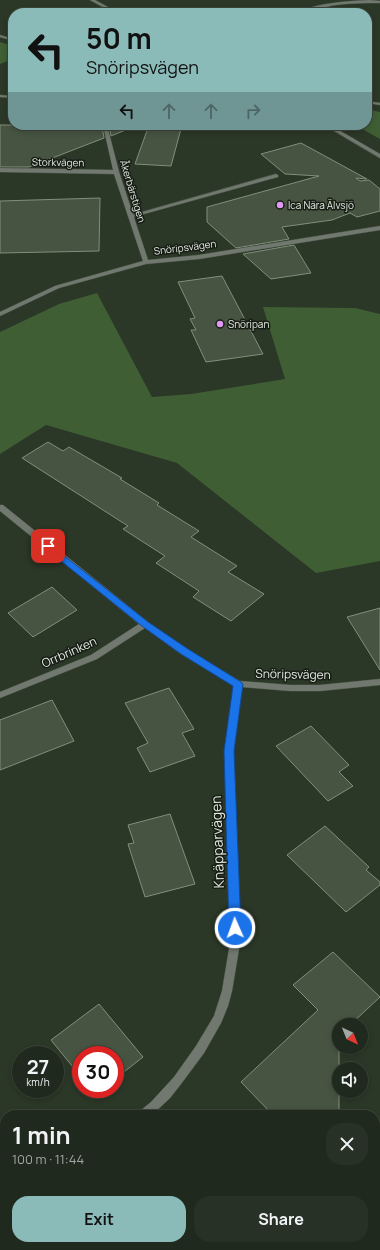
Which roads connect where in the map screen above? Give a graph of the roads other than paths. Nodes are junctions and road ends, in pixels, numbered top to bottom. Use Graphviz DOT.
graph roads {
  1 [pos="92,0"];
  2 [pos="380,2"];
  3 [pos="107,8"];
  4 [pos="317,8"];
  5 [pos="106,130"];
  6 [pos="335,130"];
  7 [pos="380,156"];
  8 [pos="0,170"];
  9 [pos="116,172"];
  10 [pos="276,176"];
  11 [pos="131,216"];
  12 [pos="380,228"];
  13 [pos="146,262"];
  14 [pos="0,314"];
  15 [pos="0,507"];
  16 [pos="145,624"];
  17 [pos="380,682"];
  18 [pos="238,684"];
  19 [pos="0,695"];
  20 [pos="149,1110"];
  1 -- 3 [label="street"];
  2 -- 4 [label="street"];
  5 -- 9 [label="street, Åkerbärstigen"];
  6 -- 7 [label="street"];
  8 -- 9 [label="street, Storkvägen"];
  9 -- 11 [label="street, Åkerbärstigen"];
  10 -- 11 [label="street"];
  11 -- 13 [label="street, Åkerbärstigen"];
  12 -- 13 [label="street, Snöripsvägen"];
  13 -- 14 [label="street, Snöripsvägen"];
  15 -- 16 [label="street, Snöripsvägen"];
  16 -- 18 [label="street, Snöripsvägen"];
  16 -- 19 [label="street, Orrbrinken"];
  17 -- 18 [label="street, Snöripsvägen"];
  18 -- 20 [label="street, Knäpparvägen"];
}
